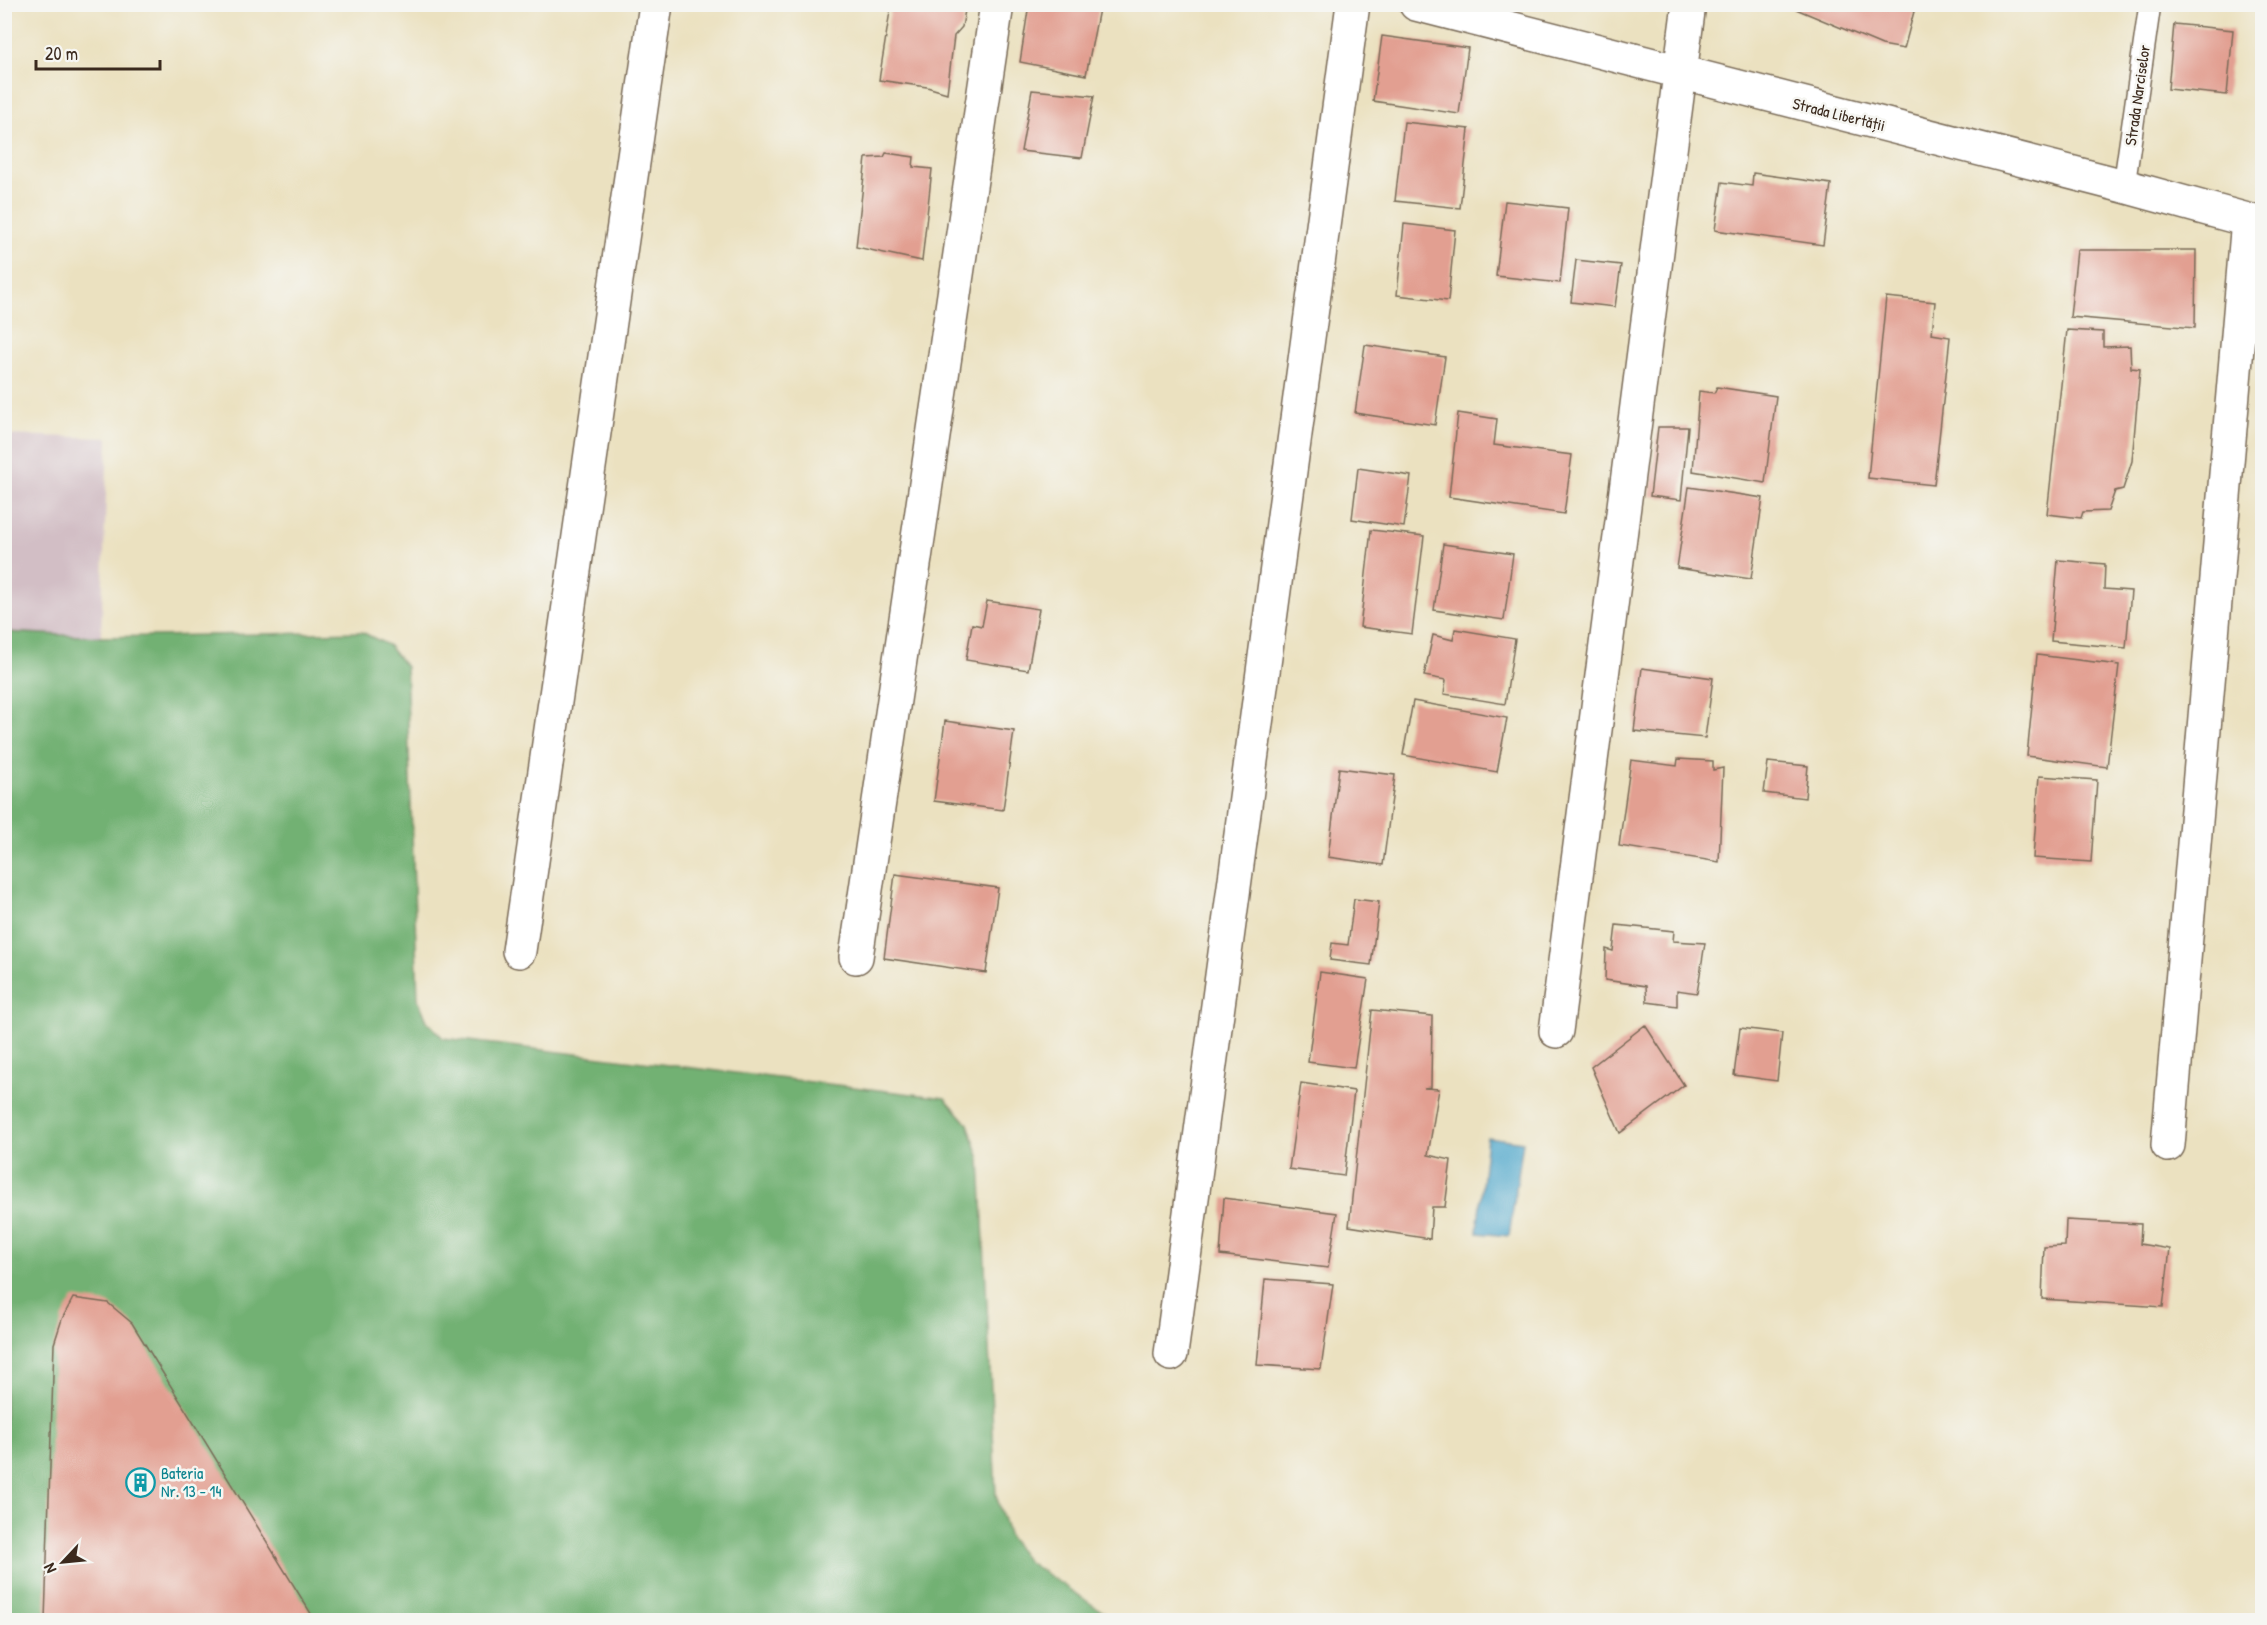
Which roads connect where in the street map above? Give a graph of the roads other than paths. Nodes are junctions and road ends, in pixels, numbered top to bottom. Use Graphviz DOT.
graph roads {
  1 [pos="656,4"];
  2 [pos="997,4"];
  3 [pos="1353,4"];
  4 [pos="1689,4"];
  5 [pos="2150,4"];
  6 [pos="1422,5"];
  7 [pos="1680,73"];
  8 [pos="2124,186"];
  9 [pos="2255,222"];
  10 [pos="519,951"];
  11 [pos="856,957"];
  12 [pos="1556,1031"];
  13 [pos="2168,1145"];
  14 [pos="1171,1354"];
  1 -- 10 [label="street"];
  2 -- 11 [label="street"];
  3 -- 14 [label="street"];
  4 -- 7 [label="street"];
  5 -- 8 [label="lane, Strada Narciselor"];
  6 -- 7 [label="street, Strada Libertății"];
  7 -- 8 [label="street, Strada Libertății"];
  7 -- 12 [label="street"];
  8 -- 9 [label="street, Strada Libertății"];
  9 -- 13 [label="street"];
}
